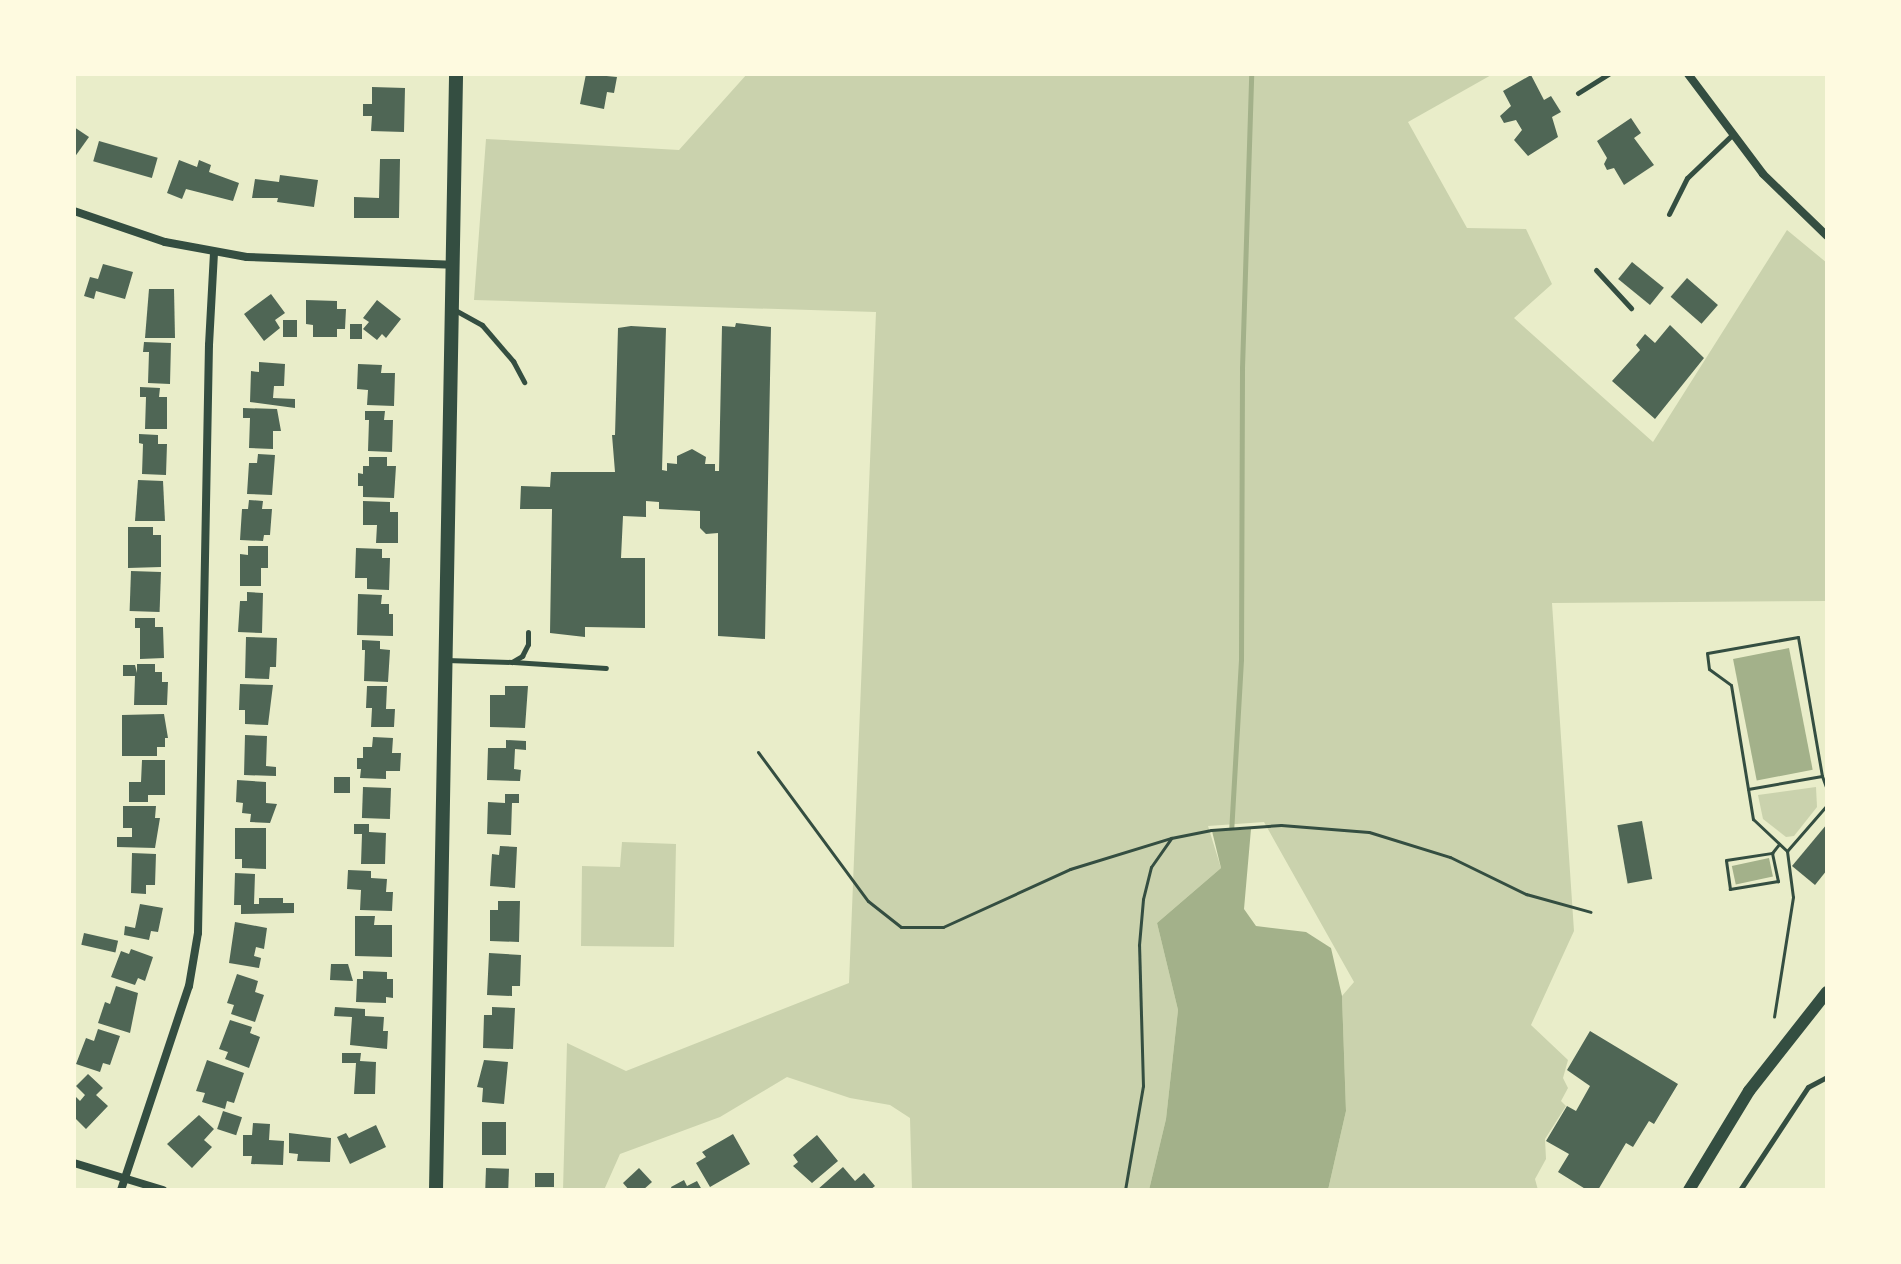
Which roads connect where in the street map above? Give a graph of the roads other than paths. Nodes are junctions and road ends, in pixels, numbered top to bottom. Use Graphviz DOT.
graph roads {
  1 [pos="456,74"];
  2 [pos="1608,74"];
  3 [pos="1688,74"];
  4 [pos="1578,93"];
  5 [pos="1732,135"];
  6 [pos="74,211"];
  7 [pos="1669,214"];
  8 [pos="1827,236"];
  9 [pos="214,252"];
  10 [pos="452,265"];
  11 [pos="1596,270"];
  12 [pos="452,308"];
  13 [pos="1631,308"];
  14 [pos="524,382"];
  15 [pos="528,632"];
  16 [pos="445,660"];
  17 [pos="512,662"];
  18 [pos="606,668"];
  19 [pos="1827,992"];
  20 [pos="1827,1077"];
  21 [pos="74,1163"];
  22 [pos="125,1179"];
  23 [pos="121,1190"];
  24 [pos="163,1190"];
  25 [pos="436,1190"];
  26 [pos="1689,1190"];
  27 [pos="1740,1190"];
  1 -- 10 [label="main road"];
  2 -- 4 [label="lane"];
  3 -- 5 [label="street"];
  5 -- 7 [label="lane"];
  5 -- 8 [label="street"];
  6 -- 9 [label="street"];
  9 -- 10 [label="street"];
  9 -- 22 [label="street"];
  10 -- 12 [label="main road"];
  11 -- 13 [label="lane"];
  12 -- 14 [label="lane"];
  12 -- 16 [label="main road"];
  15 -- 17 [label="lane"];
  16 -- 17 [label="lane"];
  16 -- 25 [label="main road"];
  17 -- 18 [label="lane"];
  19 -- 26 [label="street"];
  20 -- 27 [label="lane"];
  21 -- 22 [label="street"];
  22 -- 23 [label="street"];
  22 -- 24 [label="street"];
}
